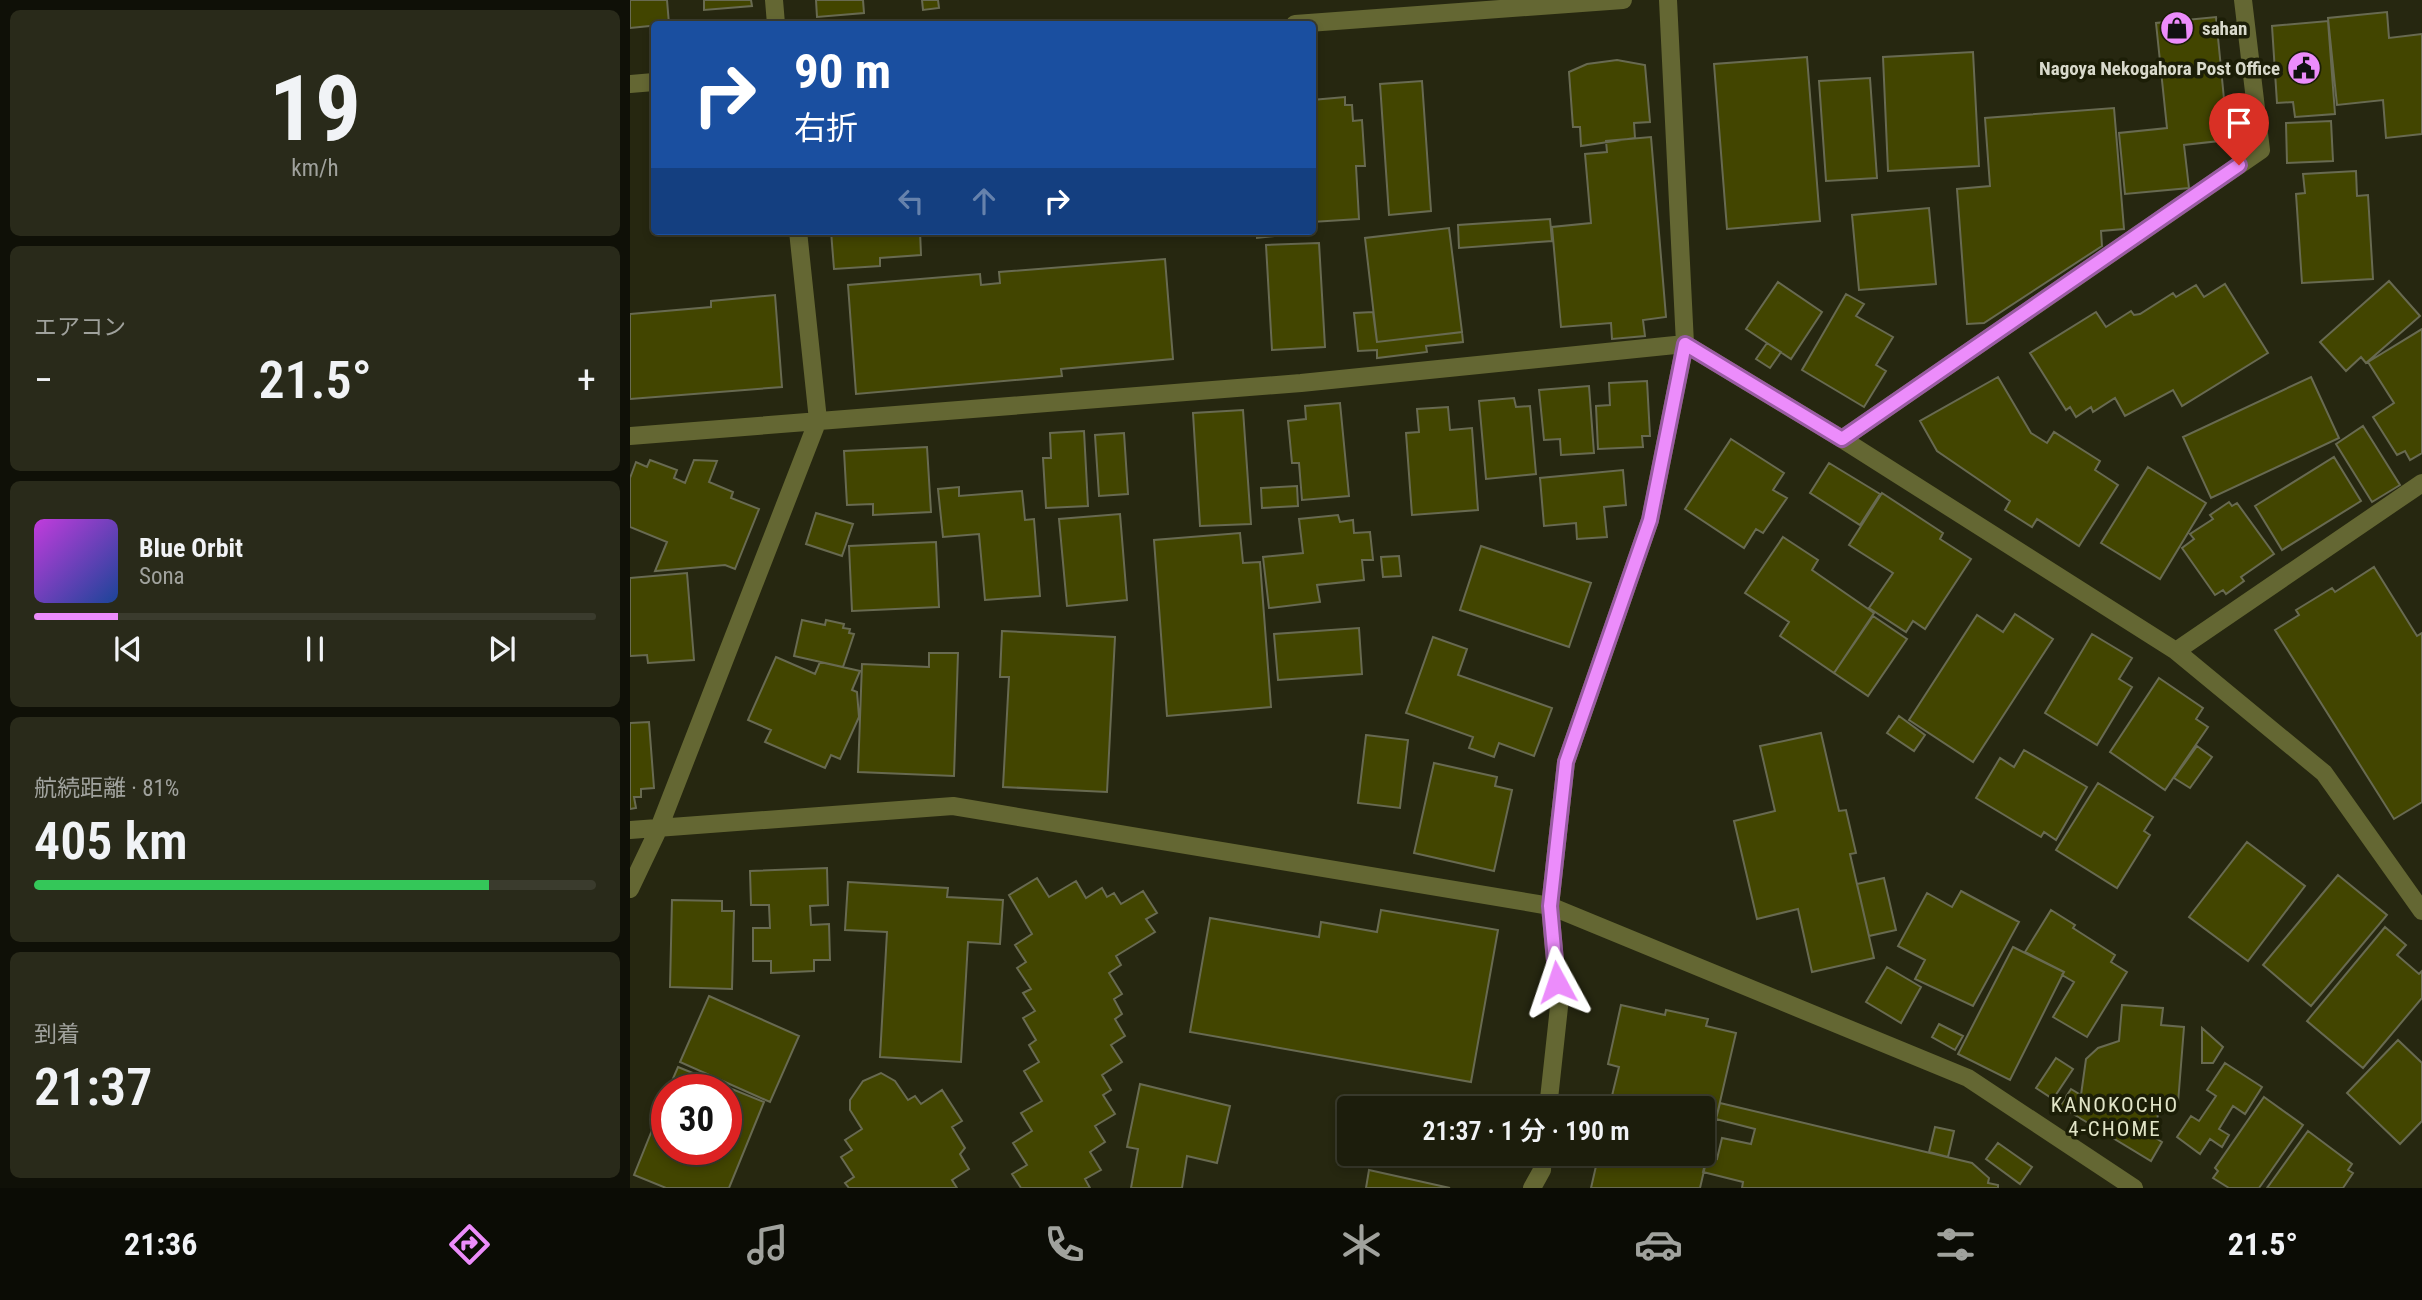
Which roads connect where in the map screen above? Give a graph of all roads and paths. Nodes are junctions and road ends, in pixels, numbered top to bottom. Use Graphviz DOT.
graph roads {
  1 [pos="774,0"];
  2 [pos="1623,0"];
  3 [pos="1668,0"];
  4 [pos="2243,0"];
  5 [pos="776,21"];
  6 [pos="1316,22"];
  7 [pos="651,82"];
  8 [pos="630,84"];
  9 [pos="798,235"];
  10 [pos="1685,344"];
  11 [pos="818,420"];
  12 [pos="630,436"];
  13 [pos="1842,439"];
  14 [pos="2422,483"];
  15 [pos="2176,651"];
  16 [pos="659,828"];
  17 [pos="630,830"];
  18 [pos="630,889"];
  19 [pos="1550,906"];
  20 [pos="2422,911"];
  21 [pos="1549,1096"];
  22 [pos="1542,1166"];
  23 [pos="1532,1188"];
  24 [pos="2134,1188"];
  1 -- 5 [label="street"];
  2 -- 6 [label="street"];
  3 -- 10 [label="street"];
  4 -- 13 [label="street"];
  7 -- 8 [label="street"];
  9 -- 11 [label="street"];
  10 -- 11 [label="street"];
  10 -- 13 [label="street"];
  10 -- 19 [label="street"];
  11 -- 12 [label="street"];
  11 -- 16 [label="street"];
  13 -- 15 [label="street"];
  14 -- 15 [label="street"];
  15 -- 20 [label="street"];
  16 -- 17 [label="street"];
  16 -- 18 [label="street"];
  16 -- 19 [label="street"];
  19 -- 21 [label="street"];
  19 -- 24 [label="street"];
  22 -- 23 [label="street"];
}
